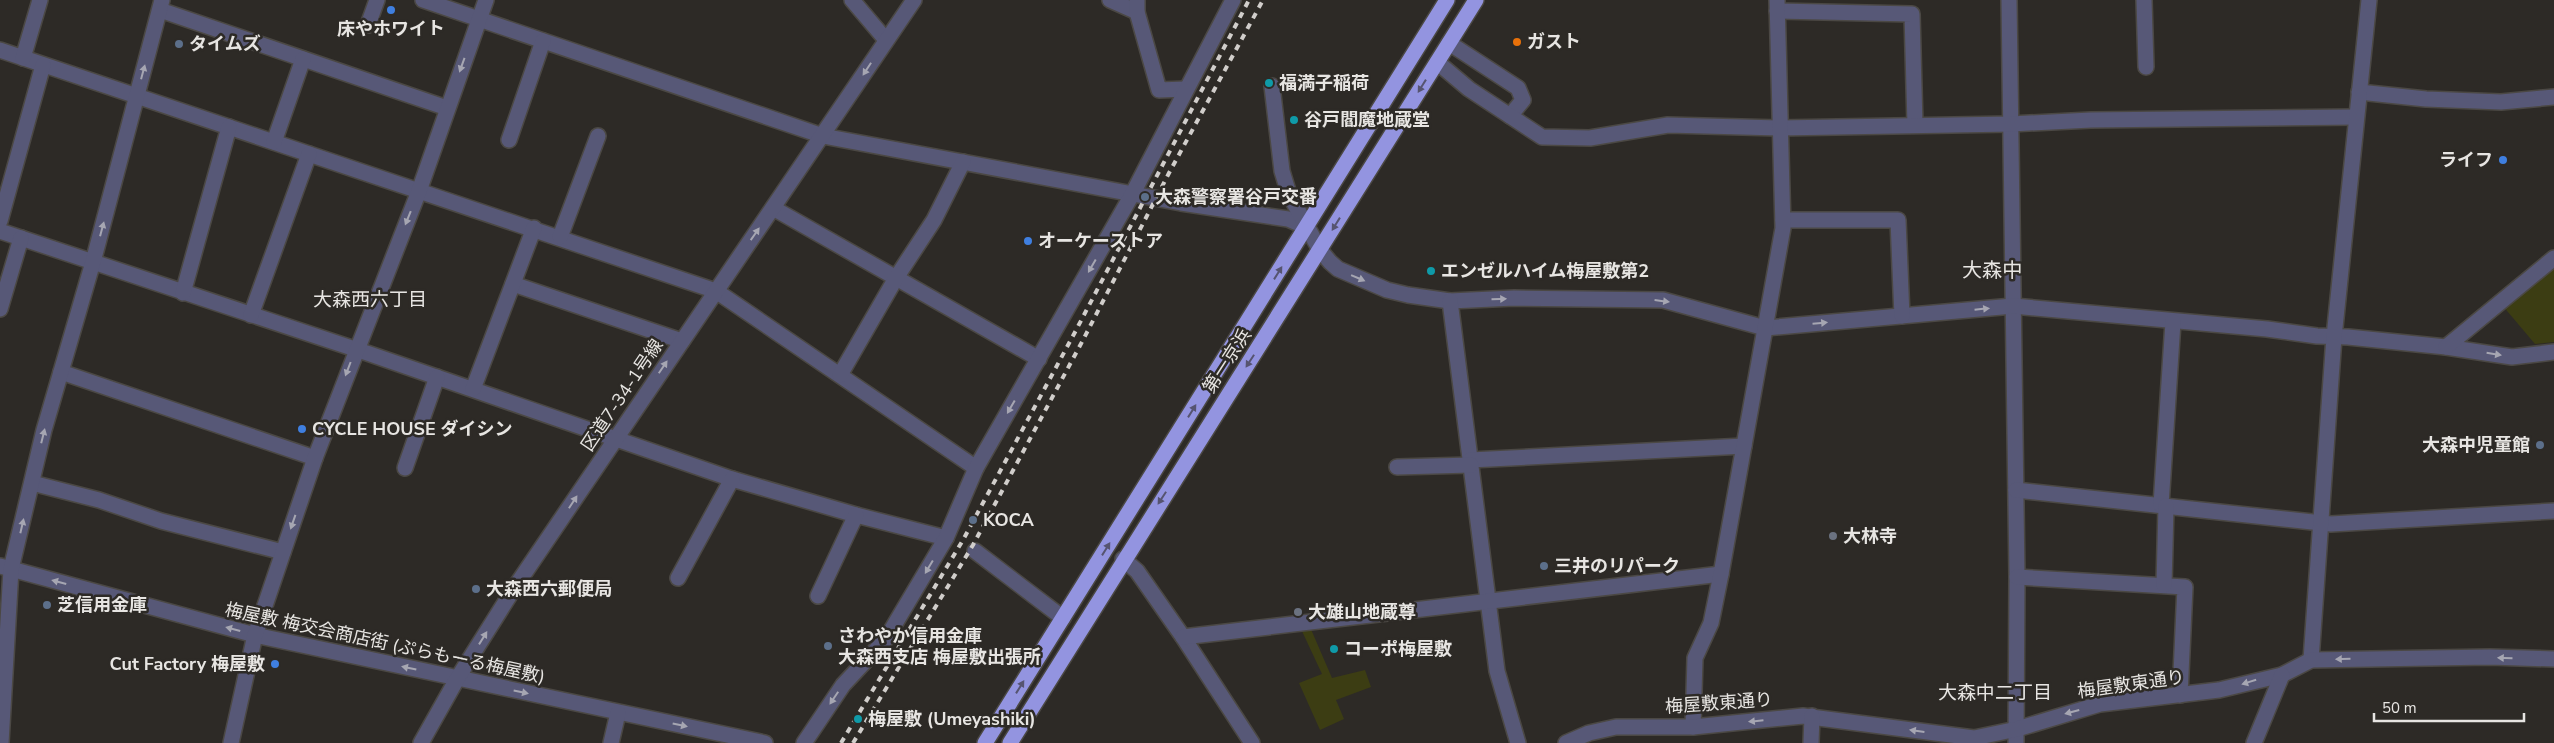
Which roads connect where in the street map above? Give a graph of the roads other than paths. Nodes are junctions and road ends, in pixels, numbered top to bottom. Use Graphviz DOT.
graph roads {
  1 [pos="40,0"];
  2 [pos="377,0"];
  3 [pos="423,0"];
  4 [pos="486,0"];
  5 [pos="852,0"];
  6 [pos="914,0"];
  7 [pos="1110,0"];
  8 [pos="1233,0"];
  9 [pos="1447,0"];
  10 [pos="1476,0"];
  11 [pos="2009,0"];
  12 [pos="2144,0"];
  13 [pos="2370,0"];
  14 [pos="161,5"];
  15 [pos="1137,6"];
  16 [pos="1777,6"];
  17 [pos="479,19"];
  18 [pos="368,25"];
  19 [pos="886,40"];
  20 [pos="543,41"];
  21 [pos="1449,43"];
  22 [pos="0,50"];
  23 [pos="23,58"];
  24 [pos="303,59"];
  25 [pos="1438,62"];
  26 [pos="43,65"];
  27 [pos="2146,67"];
  28 [pos="1272,86"];
  29 [pos="1186,90"];
  30 [pos="2360,92"];
  31 [pos="137,96"];
  32 [pos="2554,97"];
  33 [pos="446,108"];
  34 [pos="1510,116"];
  35 [pos="2356,117"];
  36 [pos="2011,124"];
  37 [pos="1915,125"];
  38 [pos="229,127"];
  39 [pos="1779,128"];
  40 [pos="598,136"];
  41 [pos="823,136"];
  42 [pos="509,140"];
  43 [pos="274,142"];
  44 [pos="309,154"];
  45 [pos="963,162"];
  46 [pos="418,191"];
  47 [pos="1133,193"];
  48 [pos="773,208"];
  49 [pos="1783,220"];
  50 [pos="0,221"];
  51 [pos="1306,227"];
  52 [pos="534,228"];
  53 [pos="0,231"];
  54 [pos="560,237"];
  55 [pos="21,238"];
  56 [pos="1320,250"];
  57 [pos="2554,258"];
  58 [pos="93,262"];
  59 [pos="896,278"];
  60 [pos="513,284"];
  61 [pos="716,290"];
  62 [pos="183,293"];
  63 [pos="1450,301"];
  64 [pos="2013,306"];
  65 [pos="0,309"];
  66 [pos="251,315"];
  67 [pos="1902,316"];
  68 [pos="2173,322"];
  69 [pos="1765,328"];
  70 [pos="2334,337"];
  71 [pos="682,341"];
  72 [pos="2446,347"];
  73 [pos="356,349"];
  74 [pos="2554,352"];
  75 [pos="1039,359"];
  76 [pos="61,372"];
  77 [pos="840,375"];
  78 [pos="437,377"];
  79 [pos="473,389"];
  80 [pos="615,437"];
  81 [pos="1744,446"];
  82 [pos="314,458"];
  83 [pos="1471,463"];
  84 [pos="1397,467"];
  85 [pos="405,468"];
  86 [pos="976,468"];
  87 [pos="732,479"];
  88 [pos="32,483"];
  89 [pos="2016,490"];
  90 [pos="2164,505"];
  91 [pos="2554,511"];
  92 [pos="856,515"];
  93 [pos="2321,524"];
  94 [pos="946,538"];
  95 [pos="975,551"];
  96 [pos="283,552"];
  97 [pos="1123,559"];
  98 [pos="6,568"];
  99 [pos="1722,574"];
  100 [pos="2017,577"];
  101 [pos="678,578"];
  102 [pos="2164,585"];
  103 [pos="818,596"];
  104 [pos="1487,601"];
  105 [pos="1063,618"];
  106 [pos="255,636"];
  107 [pos="1183,637"];
  108 [pos="2311,660"];
  109 [pos="2554,660"];
  110 [pos="2282,675"];
  111 [pos="456,679"];
  112 [pos="2180,695"];
  113 [pos="618,712"];
  114 [pos="1812,716"];
  115 [pos="1693,727"];
  116 [pos="2016,736"];
  117 [pos="0,743"];
  118 [pos="231,743"];
  119 [pos="420,743"];
  120 [pos="611,743"];
  121 [pos="765,743"];
  122 [pos="804,743"];
  123 [pos="986,743"];
  124 [pos="1010,743"];
  125 [pos="1252,743"];
  126 [pos="1518,743"];
  127 [pos="1566,743"];
  128 [pos="1811,743"];
  129 [pos="2254,743"];
  1 -- 23 [label="street"];
  2 -- 18 [label="street"];
  3 -- 17 [label="street"];
  4 -- 17 [label="street"];
  5 -- 19 [label="street"];
  6 -- 19 [label="street, 区道7-34-1号線"];
  7 -- 15 [label="street"];
  8 -- 29 [label="street"];
  9 -- 51 [label="highway, 第一京浜"];
  10 -- 21 [label="highway, 第一京浜"];
  11 -- 36 [label="street"];
  12 -- 27 [label="street"];
  13 -- 30 [label="street"];
  14 -- 24 [label="street"];
  31 -- 14 [label="street, one-way"];
  15 -- 29 [label="street"];
  16 -- 37 [label="street"];
  16 -- 39 [label="street"];
  17 -- 20 [label="street"];
  17 -- 33 [label="street, one-way"];
  19 -- 41 [label="street, 区道7-34-1号線, one-way"];
  20 -- 41 [label="street"];
  20 -- 42 [label="street"];
  21 -- 25 [label="highway, 第一京浜"];
  21 -- 34 [label="street"];
  22 -- 23 [label="street"];
  23 -- 26 [label="street"];
  24 -- 33 [label="street"];
  24 -- 43 [label="street"];
  25 -- 34 [label="street"];
  25 -- 56 [label="highway, 第一京浜, one-way"];
  26 -- 31 [label="street"];
  26 -- 50 [label="street"];
  28 -- 51 [label="street"];
  29 -- 47 [label="street"];
  30 -- 32 [label="street"];
  30 -- 35 [label="street"];
  31 -- 38 [label="street"];
  58 -- 31 [label="street, one-way"];
  33 -- 46 [label="street"];
  34 -- 39 [label="street"];
  35 -- 36 [label="street"];
  35 -- 70 [label="street"];
  36 -- 37 [label="street"];
  36 -- 64 [label="street"];
  37 -- 39 [label="street"];
  38 -- 43 [label="street"];
  38 -- 62 [label="street"];
  39 -- 49 [label="street"];
  40 -- 54 [label="street"];
  41 -- 45 [label="street"];
  41 -- 48 [label="street, 区道7-34-1号線"];
  43 -- 44 [label="street"];
  44 -- 46 [label="street"];
  44 -- 66 [label="street"];
  45 -- 47 [label="street"];
  45 -- 59 [label="street"];
  46 -- 52 [label="street"];
  46 -- 73 [label="street, one-way"];
  47 -- 51 [label="street"];
  47 -- 75 [label="street, one-way"];
  48 -- 59 [label="street"];
  61 -- 48 [label="street, 区道7-34-1号線, one-way"];
  49 -- 67 [label="street"];
  49 -- 69 [label="street"];
  51 -- 56 [label="street"];
  105 -- 51 [label="highway, 第一京浜, one-way"];
  52 -- 54 [label="street"];
  52 -- 60 [label="street"];
  53 -- 55 [label="street"];
  54 -- 61 [label="street"];
  55 -- 58 [label="street"];
  55 -- 65 [label="street"];
  56 -- 63 [label="street, one-way"];
  56 -- 97 [label="highway, 第一京浜, one-way"];
  57 -- 72 [label="street"];
  58 -- 62 [label="street"];
  58 -- 76 [label="street"];
  59 -- 75 [label="street"];
  59 -- 77 [label="street"];
  60 -- 71 [label="street"];
  60 -- 79 [label="street"];
  61 -- 71 [label="street, 区道7-34-1号線"];
  61 -- 77 [label="street"];
  62 -- 66 [label="street"];
  63 -- 69 [label="street, one-way"];
  63 -- 83 [label="street"];
  67 -- 64 [label="street, one-way"];
  64 -- 68 [label="street"];
  64 -- 89 [label="street"];
  66 -- 73 [label="street"];
  69 -- 67 [label="street, one-way"];
  68 -- 70 [label="street"];
  68 -- 90 [label="street"];
  69 -- 81 [label="street"];
  70 -- 72 [label="street"];
  70 -- 93 [label="street"];
  80 -- 71 [label="street, 区道7-34-1号線, one-way"];
  72 -- 74 [label="street, one-way"];
  73 -- 78 [label="street"];
  73 -- 82 [label="street, one-way"];
  75 -- 86 [label="street, one-way"];
  76 -- 82 [label="street"];
  88 -- 76 [label="street, one-way"];
  77 -- 86 [label="street"];
  78 -- 79 [label="street"];
  78 -- 85 [label="street"];
  79 -- 80 [label="street"];
  80 -- 87 [label="street"];
  111 -- 80 [label="street, 区道7-34-1号線, one-way"];
  81 -- 83 [label="street"];
  81 -- 99 [label="street"];
  82 -- 96 [label="street, one-way"];
  83 -- 84 [label="street"];
  83 -- 104 [label="street"];
  86 -- 94 [label="street"];
  87 -- 92 [label="street"];
  87 -- 101 [label="street"];
  88 -- 96 [label="street"];
  98 -- 88 [label="street, one-way"];
  89 -- 90 [label="street"];
  89 -- 100 [label="street"];
  90 -- 93 [label="street"];
  90 -- 102 [label="street"];
  91 -- 93 [label="street"];
  92 -- 94 [label="street"];
  92 -- 103 [label="street"];
  93 -- 108 [label="street"];
  94 -- 122 [label="street, one-way"];
  95 -- 105 [label="street"];
  96 -- 106 [label="street"];
  97 -- 107 [label="street"];
  97 -- 124 [label="highway, 第一京浜"];
  106 -- 98 [label="street, 梅屋敷 梅交会商店街 (ぷらもーる梅屋敷), one-way"];
  98 -- 117 [label="street"];
  99 -- 104 [label="street"];
  99 -- 115 [label="street"];
  100 -- 102 [label="street"];
  100 -- 116 [label="street"];
  102 -- 112 [label="street"];
  104 -- 107 [label="street"];
  104 -- 126 [label="street"];
  123 -- 105 [label="highway, 第一京浜, one-way"];
  111 -- 106 [label="street, 梅屋敷 梅交会商店街 (ぷらもーる梅屋敷), one-way"];
  106 -- 118 [label="street"];
  107 -- 125 [label="street"];
  109 -- 108 [label="street, 梅屋敷東通り, one-way"];
  108 -- 110 [label="street, 梅屋敷東通り"];
  110 -- 112 [label="street, 梅屋敷東通り, one-way"];
  110 -- 129 [label="street"];
  111 -- 113 [label="street, 梅屋敷 梅交会商店街 (ぷらもーる梅屋敷), one-way"];
  111 -- 119 [label="street, 区道7-34-1号線"];
  112 -- 116 [label="street, 梅屋敷東通り, one-way"];
  113 -- 120 [label="street"];
  113 -- 121 [label="street, 梅屋敷 梅交会商店街 (ぷらもーる梅屋敷), one-way"];
  114 -- 115 [label="street, 梅屋敷東通り, one-way"];
  116 -- 114 [label="street, 梅屋敷東通り, one-way"];
  114 -- 128 [label="street"];
  115 -- 127 [label="street, 梅屋敷東通り"];
}
